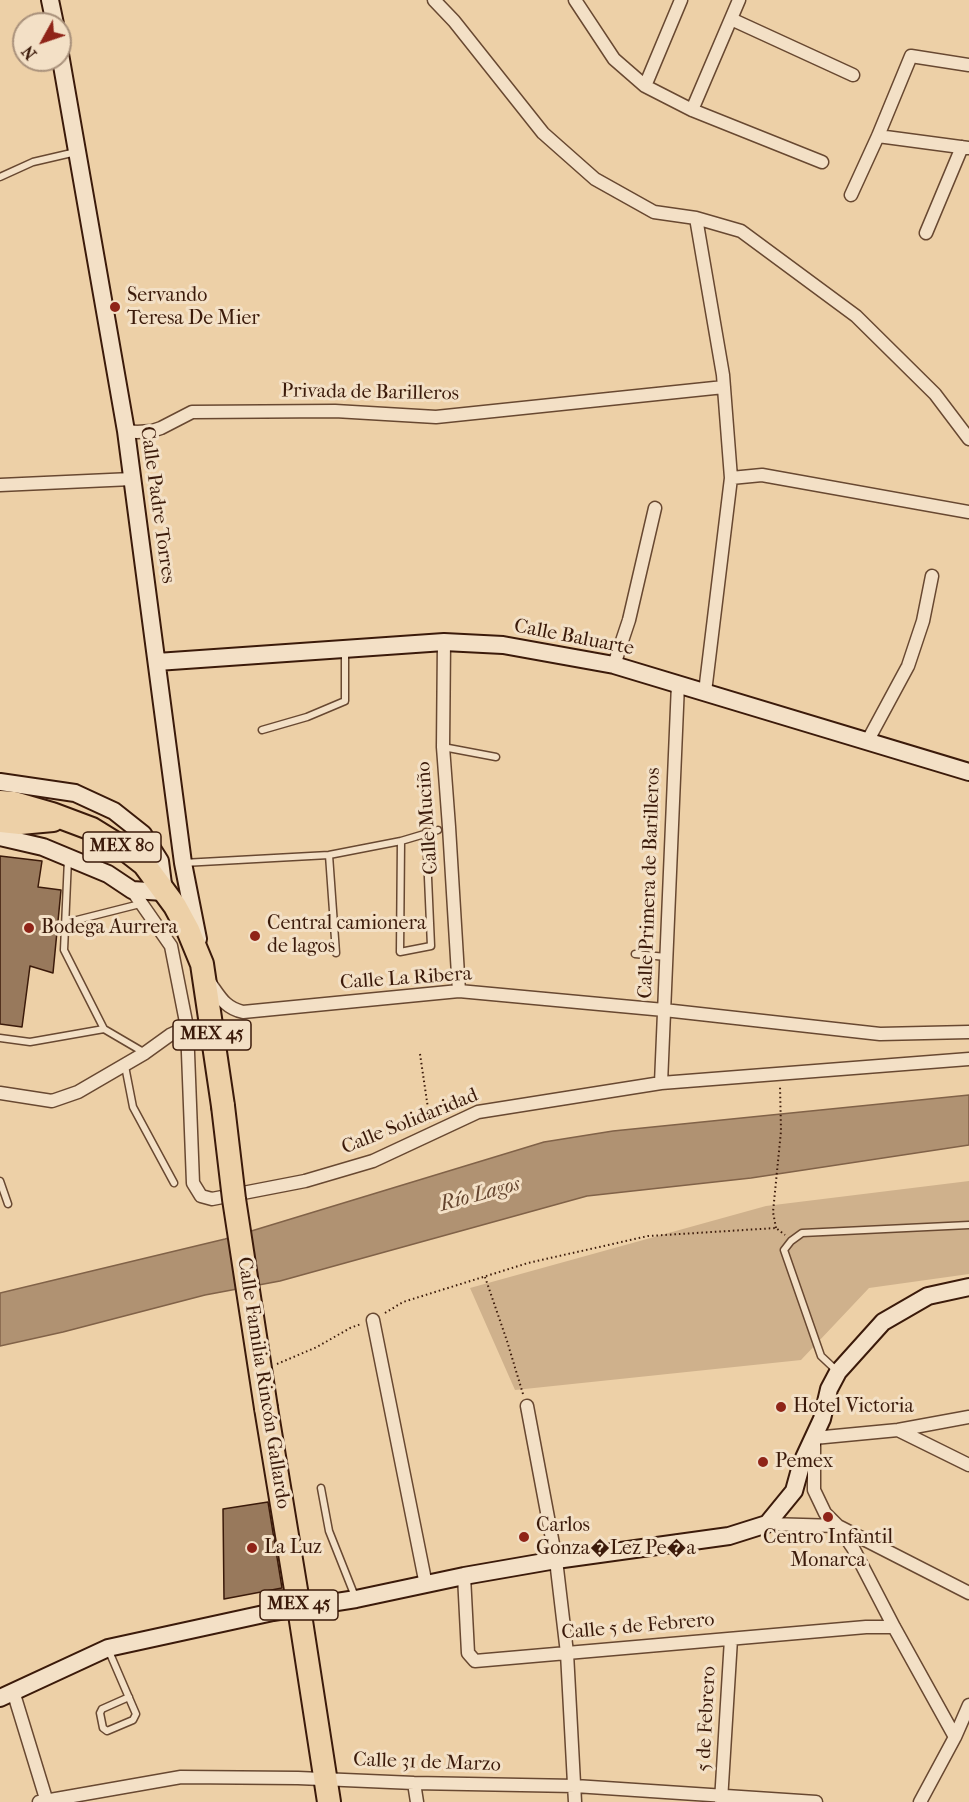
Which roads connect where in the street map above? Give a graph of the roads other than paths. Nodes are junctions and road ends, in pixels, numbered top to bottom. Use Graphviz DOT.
graph roads {
  1 [pos="434,0"];
  2 [pos="575,0"];
  3 [pos="739,0"];
  4 [pos="676,1"];
  5 [pos="731,19"];
  6 [pos="969,65"];
  7 [pos="63,72"];
  8 [pos="853,75"];
  9 [pos="645,86"];
  10 [pos="692,110"];
  11 [pos="878,136"];
  12 [pos="966,147"];
  13 [pos="78,152"];
  14 [pos="822,162"];
  15 [pos="0,177"];
  16 [pos="851,195"];
  17 [pos="696,218"];
  18 [pos="926,233"];
  19 [pos="724,387"];
  20 [pos="126,431"];
  21 [pos="969,438"];
  22 [pos="731,478"];
  23 [pos="132,479"];
  24 [pos="0,485"];
  25 [pos="655,508"];
  26 [pos="969,512"];
  27 [pos="932,576"];
  28 [pos="444,642"];
  29 [pos="345,649"];
  30 [pos="158,662"];
  31 [pos="614,665"];
  32 [pos="678,684"];
  33 [pos="705,692"];
  34 [pos="262,730"];
  35 [pos="867,742"];
  36 [pos="443,747"];
  37 [pos="496,757"];
  38 [pos="969,772"];
  39 [pos="0,782"];
  40 [pos="0,802"];
  41 [pos="66,819"];
  42 [pos="0,821"];
  43 [pos="438,830"];
  44 [pos="426,832"];
  45 [pos="0,837"];
  46 [pos="401,841"];
  47 [pos="329,855"];
  48 [pos="68,857"];
  49 [pos="152,863"];
  50 [pos="183,863"];
  51 [pos="108,874"];
  52 [pos="164,892"];
  53 [pos="137,897"];
  54 [pos="65,923"];
  55 [pos="336,952"];
  56 [pos="635,954"];
  57 [pos="666,957"];
  58 [pos="203,970"];
  59 [pos="459,991"];
  60 [pos="664,1010"];
  61 [pos="187,1027"];
  62 [pos="104,1029"];
  63 [pos="969,1032"];
  64 [pos="0,1038"];
  65 [pos="145,1053"];
  66 [pos="969,1059"];
  67 [pos="124,1065"];
  68 [pos="661,1083"];
  69 [pos="0,1093"];
  70 [pos="0,1181"];
  71 [pos="174,1183"];
  72 [pos="8,1204"];
  73 [pos="969,1225"];
  74 [pos="969,1287"];
  75 [pos="373,1320"];
  76 [pos="838,1372"];
  77 [pos="526,1406"];
  78 [pos="969,1417"];
  79 [pos="898,1430"];
  80 [pos="814,1438"];
  81 [pos="969,1466"];
  82 [pos="321,1488"];
  83 [pos="767,1524"];
  84 [pos="838,1526"];
  85 [pos="556,1560"];
  86 [pos="465,1576"];
  87 [pos="426,1585"];
  88 [pos="969,1593"];
  89 [pos="356,1599"];
  90 [pos="300,1608"];
  91 [pos="894,1627"];
  92 [pos="731,1639"];
  93 [pos="108,1648"];
  94 [pos="567,1653"];
  95 [pos="6,1695"];
  96 [pos="129,1697"];
  97 [pos="969,1705"];
  98 [pos="955,1737"];
  99 [pos="325,1779"];
  100 [pos="414,1783"];
  101 [pos="575,1786"];
  102 [pos="722,1799"];
  103 [pos="44,1802"];
  104 [pos="329,1802"];
  105 [pos="417,1802"];
  106 [pos="575,1802"];
  107 [pos="816,1802"];
  108 [pos="920,1802"];
  1 -- 17 [label="street"];
  2 -- 9 [label="street"];
  3 -- 5 [label="street"];
  4 -- 9 [label="street"];
  5 -- 8 [label="street"];
  5 -- 10 [label="street"];
  6 -- 11 [label="street"];
  7 -- 13 [label="street, Calle Padre Torres"];
  9 -- 10 [label="street"];
  10 -- 14 [label="street"];
  11 -- 12 [label="street"];
  11 -- 16 [label="street"];
  12 -- 18 [label="street"];
  13 -- 15 [label="lane"];
  13 -- 20 [label="street, Calle Padre Torres"];
  17 -- 19 [label="street"];
  17 -- 21 [label="street"];
  19 -- 20 [label="street, Privada de Barilleros"];
  19 -- 22 [label="street"];
  20 -- 23 [label="street, Calle Padre Torres"];
  22 -- 26 [label="street"];
  22 -- 33 [label="street"];
  23 -- 24 [label="street"];
  23 -- 30 [label="street, Calle Padre Torres"];
  25 -- 31 [label="street"];
  27 -- 35 [label="street"];
  28 -- 29 [label="street, Calle Baluarte"];
  28 -- 31 [label="street, Calle Baluarte"];
  28 -- 36 [label="street, Calle Muciño"];
  29 -- 30 [label="street, Calle Baluarte"];
  29 -- 34 [label="lane"];
  30 -- 50 [label="street, Calle Padre Torres"];
  31 -- 32 [label="street, Calle Baluarte"];
  32 -- 33 [label="street, Calle Baluarte"];
  32 -- 57 [label="street, Calle Primera de Barilleros"];
  33 -- 35 [label="street, Calle Baluarte"];
  35 -- 38 [label="street, Calle Baluarte"];
  36 -- 37 [label="lane"];
  36 -- 59 [label="street, Calle Muciño"];
  39 -- 49 [label="street"];
  40 -- 41 [label="highway, MEX 80"];
  41 -- 42 [label="highway, MEX 80"];
  41 -- 49 [label="highway, MEX 80"];
  43 -- 44 [label="lane"];
  44 -- 46 [label="lane"];
  44 -- 46 [label="lane"];
  45 -- 48 [label="street"];
  46 -- 47 [label="lane"];
  47 -- 50 [label="lane"];
  47 -- 55 [label="lane"];
  48 -- 51 [label="street"];
  48 -- 54 [label="lane"];
  49 -- 50 [label="street"];
  49 -- 51 [label="street"];
  49 -- 52 [label="highway, MEX 80"];
  50 -- 58 [label="street, Calle Padre Torres"];
  51 -- 53 [label="street"];
  52 -- 53 [label="street"];
  52 -- 58 [label="highway, MEX 45"];
  53 -- 54 [label="lane"];
  53 -- 61 [label="street"];
  54 -- 62 [label="lane"];
  56 -- 57 [label="lane"];
  57 -- 60 [label="street, Calle Primera de Barilleros"];
  58 -- 59 [label="street, Calle La Ribera"];
  58 -- 90 [label="highway, Calle Familia Rincón Gallardo / MEX 45, bridge"];
  59 -- 60 [label="street, Calle La Ribera"];
  60 -- 63 [label="street, Calle La Ribera"];
  60 -- 68 [label="street, Calle Primera de Barilleros"];
  61 -- 65 [label="street"];
  61 -- 68 [label="street, Calle Solidaridad"];
  62 -- 64 [label="lane"];
  62 -- 65 [label="lane"];
  65 -- 67 [label="street"];
  66 -- 68 [label="street, Calle Solidaridad"];
  67 -- 69 [label="street"];
  67 -- 71 [label="lane"];
  70 -- 72 [label="lane"];
  73 -- 76 [label="lane"];
  74 -- 76 [label="street"];
  75 -- 87 [label="street"];
  76 -- 80 [label="street"];
  77 -- 85 [label="street"];
  78 -- 79 [label="street"];
  79 -- 80 [label="street"];
  79 -- 81 [label="street"];
  80 -- 83 [label="street"];
  80 -- 84 [label="street"];
  82 -- 89 [label="lane"];
  83 -- 84 [label="street"];
  83 -- 85 [label="street"];
  84 -- 88 [label="street"];
  84 -- 91 [label="street"];
  85 -- 86 [label="street"];
  85 -- 94 [label="street"];
  86 -- 87 [label="street"];
  86 -- 94 [label="street, Calle 5 de Febrero"];
  87 -- 89 [label="street"];
  89 -- 90 [label="street"];
  90 -- 93 [label="street"];
  90 -- 99 [label="highway, Calle Familia Rincón Gallardo / MEX 45"];
  91 -- 92 [label="street, Calle 5 de Febrero"];
  91 -- 98 [label="street"];
  92 -- 94 [label="street, Calle 5 de Febrero"];
  92 -- 102 [label="street, 5 de Febrero"];
  93 -- 95 [label="street"];
  93 -- 96 [label="lane"];
  94 -- 101 [label="street"];
  95 -- 103 [label="street"];
  96 -- 96 [label="lane"];
  97 -- 98 [label="street"];
  98 -- 108 [label="street"];
  99 -- 100 [label="street, Calle 31 de Marzo"];
  99 -- 103 [label="street, Calle 31 de Marzo"];
  99 -- 104 [label="highway, Calle Familia Rincón Gallardo / MEX 45"];
  100 -- 101 [label="street, Calle 31 de Marzo"];
  100 -- 105 [label="street"];
  101 -- 102 [label="street, Calle 31 de Marzo"];
  101 -- 106 [label="street"];
  102 -- 107 [label="street, Calle 31 de Marzo"];
}
